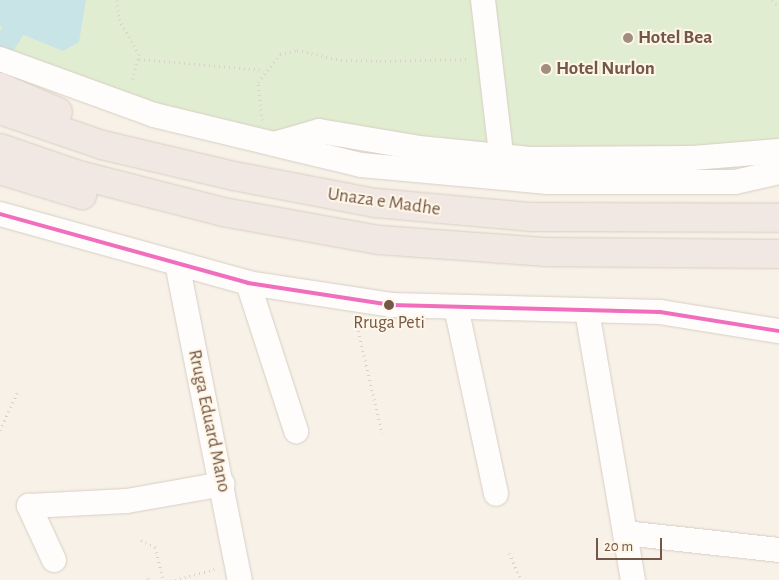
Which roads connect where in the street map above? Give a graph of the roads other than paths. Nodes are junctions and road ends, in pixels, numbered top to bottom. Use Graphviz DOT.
graph roads {
  1 [pos="483,0"];
  2 [pos="0,59"];
  3 [pos="0,87"];
  4 [pos="0,110"];
  5 [pos="274,144"];
  6 [pos="0,148"];
  7 [pos="779,151"];
  8 [pos="502,156"];
  9 [pos="192,166"];
  10 [pos="0,170"];
  11 [pos="779,172"];
  12 [pos="503,180"];
  13 [pos="146,193"];
  14 [pos="0,214"];
  15 [pos="779,218"];
  16 [pos="779,254"];
  17 [pos="177,263"];
  18 [pos="248,283"];
  19 [pos="456,307"];
  20 [pos="587,311"];
  21 [pos="779,331"];
  22 [pos="296,431"];
  23 [pos="223,484"];
  24 [pos="496,494"];
  25 [pos="626,533"];
  26 [pos="779,550"];
  27 [pos="54,560"];
  28 [pos="235,577"];
  29 [pos="633,580"];
  1 -- 8 [label="street"];
  2 -- 5 [label="street"];
  3 -- 9 [label="highway"];
  4 -- 9 [label="highway, Unaza e Madhe"];
  5 -- 8 [label="street"];
  5 -- 12 [label="street"];
  6 -- 13 [label="highway, Unaza e Madhe"];
  7 -- 8 [label="street"];
  8 -- 12 [label="street"];
  9 -- 15 [label="highway, Unaza e Madhe"];
  10 -- 13 [label="highway"];
  11 -- 12 [label="street"];
  13 -- 16 [label="highway, Unaza e Madhe"];
  14 -- 17 [label="street"];
  17 -- 18 [label="street"];
  17 -- 23 [label="street, Rruga Eduard Mano"];
  18 -- 19 [label="street"];
  18 -- 22 [label="street"];
  19 -- 20 [label="street"];
  19 -- 24 [label="street"];
  20 -- 21 [label="street"];
  20 -- 25 [label="street"];
  23 -- 27 [label="street"];
  23 -- 28 [label="street, Rruga Eduard Mano"];
  25 -- 26 [label="street"];
  25 -- 29 [label="street"];
}
